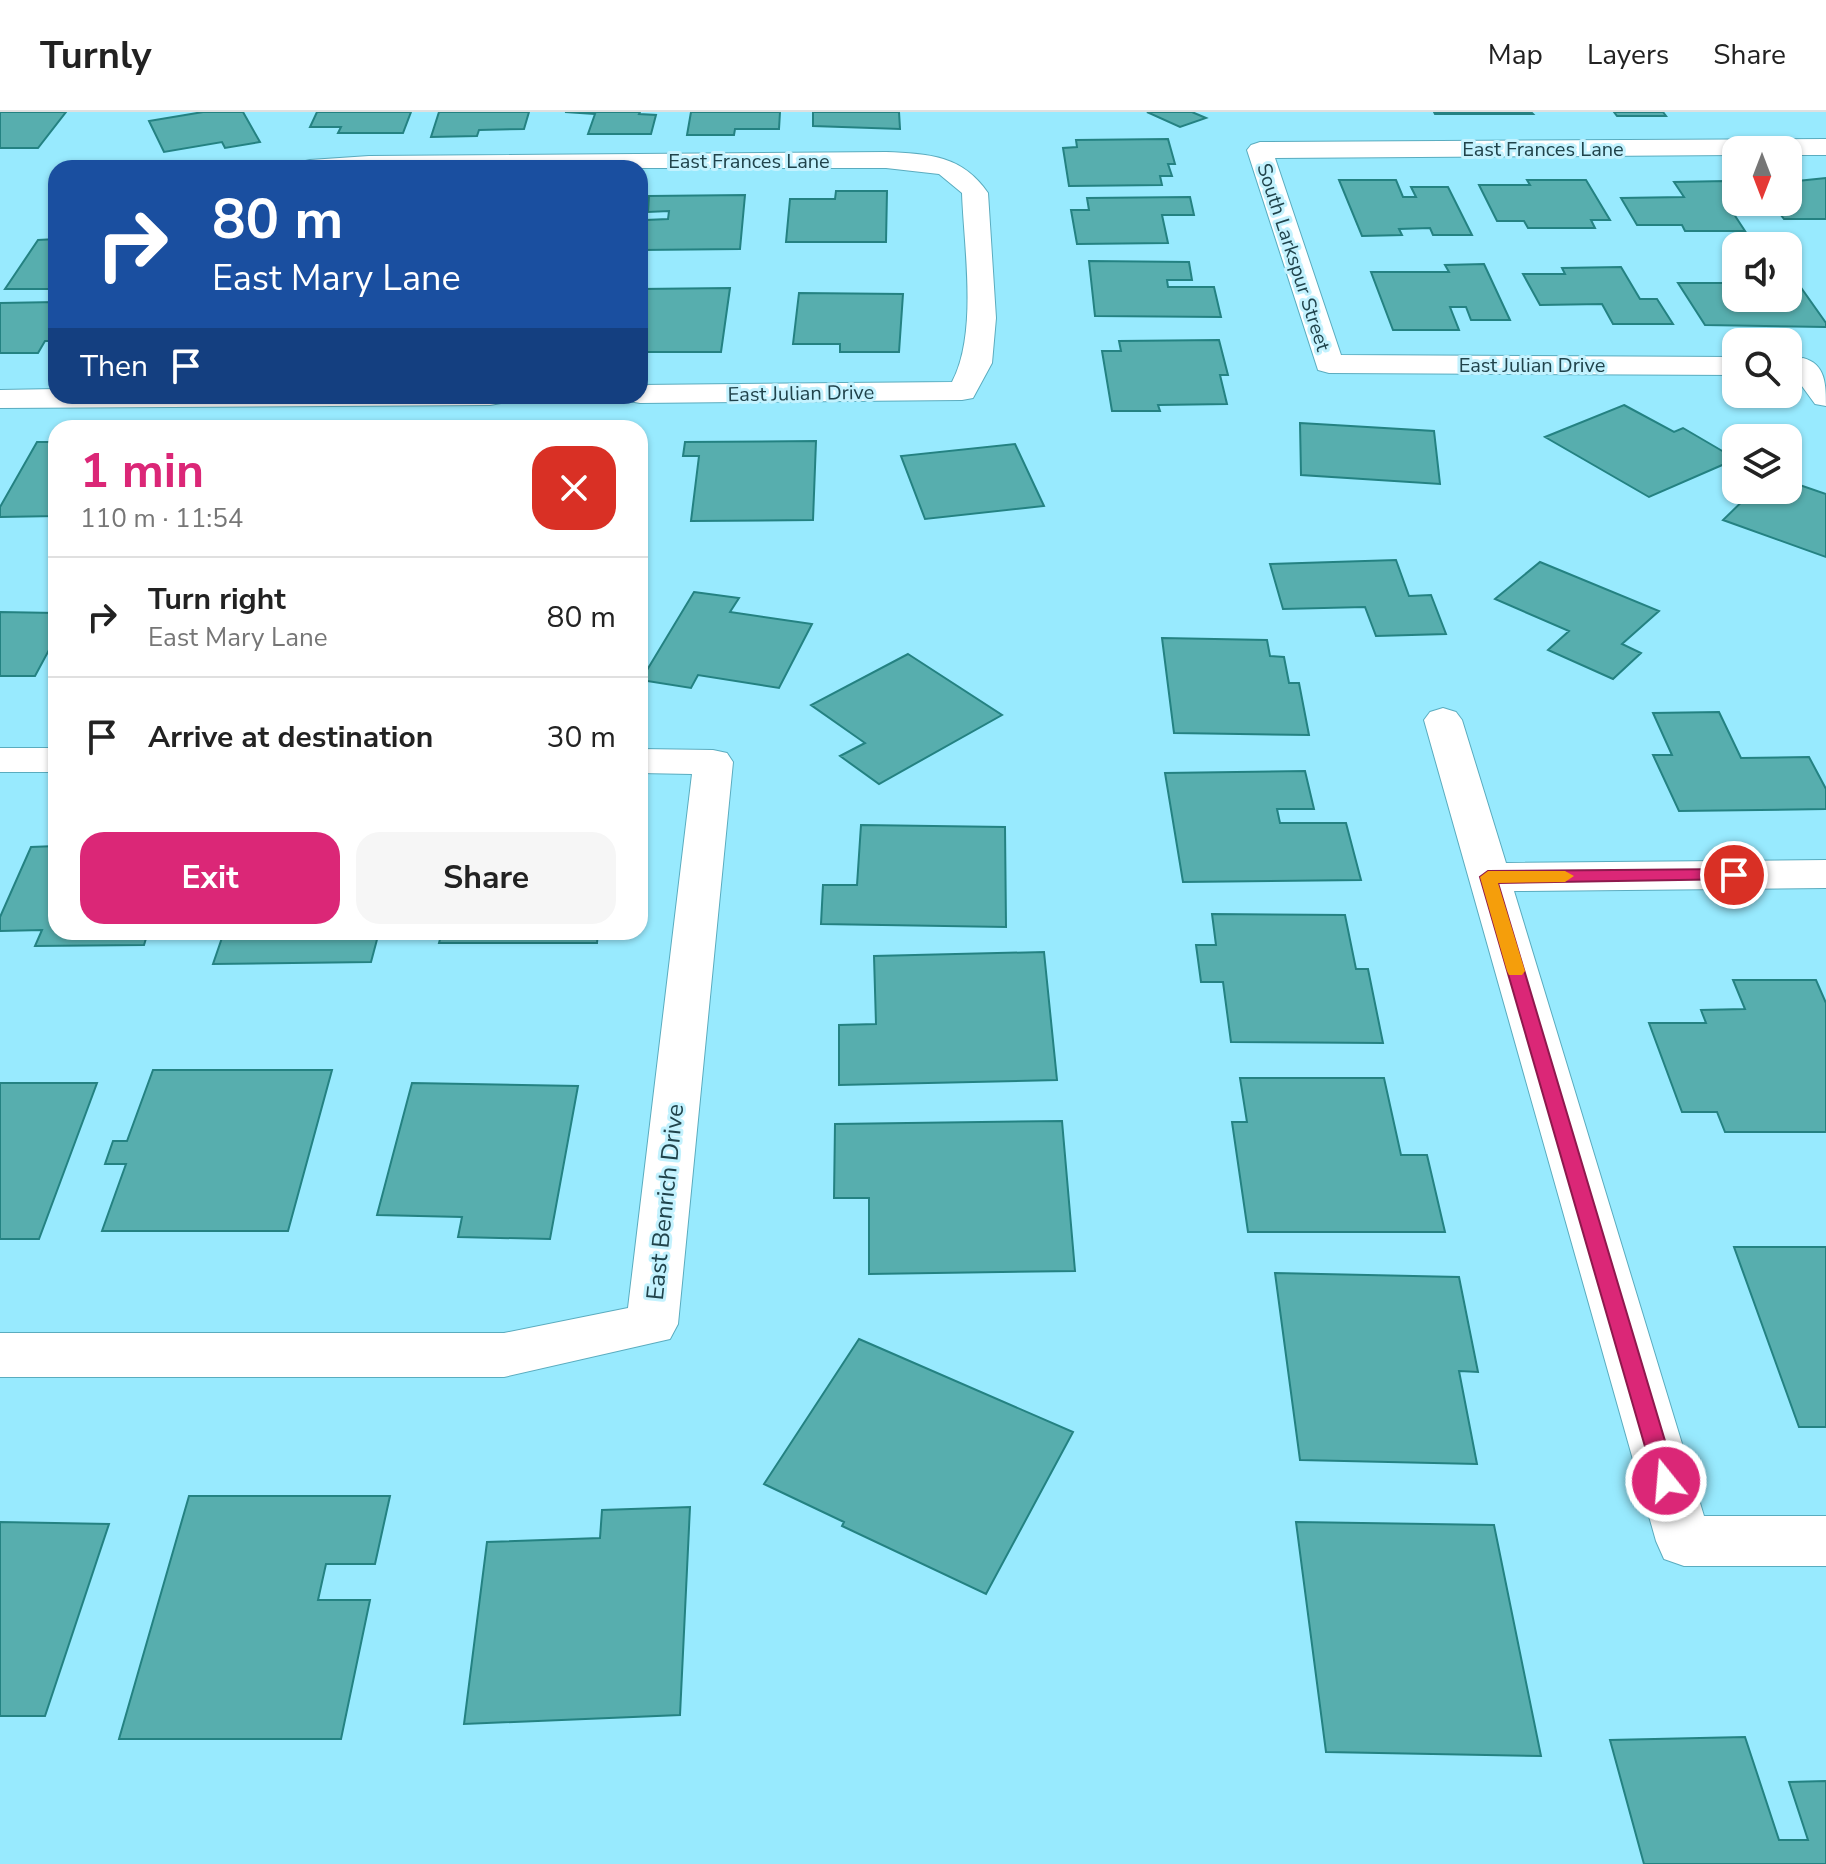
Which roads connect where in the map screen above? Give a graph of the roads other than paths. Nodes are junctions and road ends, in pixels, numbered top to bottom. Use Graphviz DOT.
graph roads {
  1 [pos="1826,147"];
  2 [pos="1260,150"];
  3 [pos="648,162"];
  4 [pos="1329,364"];
  5 [pos="1722,366"];
  6 [pos="1806,367"];
  7 [pos="962,391"];
  8 [pos="648,394"];
  9 [pos="1826,397"];
  10 [pos="48,398"];
  11 [pos="0,399"];
  12 [pos="1443,720"];
  13 [pos="0,760"];
  14 [pos="48,760"];
  15 [pos="648,761"];
  16 [pos="1826,874"];
  17 [pos="1488,877"];
  18 [pos="0,1355"];
  19 [pos="1826,1541"];
  1 -- 2 [label="street, East Frances Lane"];
  2 -- 4 [label="street, South Larkspur Street"];
  3 -- 7 [label="street, East Frances Lane"];
  4 -- 5 [label="street, East Julian Drive"];
  6 -- 9 [label="street"];
  7 -- 8 [label="street, East Julian Drive"];
  10 -- 11 [label="street"];
  12 -- 17 [label="street"];
  13 -- 14 [label="street"];
  15 -- 18 [label="street, East Benrich Drive"];
  16 -- 17 [label="street"];
  17 -- 19 [label="street"];
}
